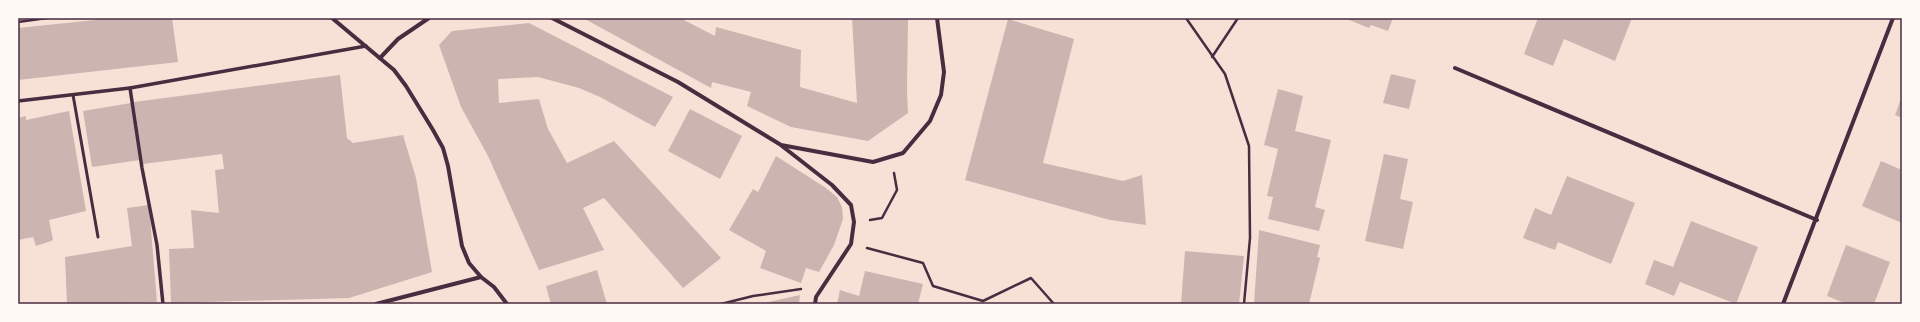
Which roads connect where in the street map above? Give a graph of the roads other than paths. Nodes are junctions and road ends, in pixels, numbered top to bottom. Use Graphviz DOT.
graph roads {
  1 [pos="332,18"];
  2 [pos="429,18"];
  3 [pos="552,18"];
  4 [pos="937,18"];
  5 [pos="1893,18"];
  6 [pos="366,46"];
  7 [pos="380,58"];
  8 [pos="1455,68"];
  9 [pos="130,88"];
  10 [pos="73,95"];
  11 [pos="18,101"];
  12 [pos="781,145"];
  13 [pos="1817,220"];
  14 [pos="98,237"];
  15 [pos="481,277"];
  16 [pos="163,304"];
  17 [pos="376,304"];
  18 [pos="507,304"];
  19 [pos="815,304"];
  20 [pos="1784,304"];
  1 -- 6 [label="street"];
  2 -- 7 [label="street"];
  3 -- 12 [label="street"];
  4 -- 12 [label="street"];
  5 -- 13 [label="street"];
  6 -- 7 [label="street"];
  6 -- 9 [label="street"];
  7 -- 15 [label="street"];
  8 -- 13 [label="street"];
  9 -- 10 [label="street"];
  9 -- 16 [label="street"];
  10 -- 11 [label="street"];
  10 -- 14 [label="lane"];
  12 -- 19 [label="street"];
  13 -- 20 [label="street"];
  15 -- 17 [label="street"];
  15 -- 18 [label="street"];
}
